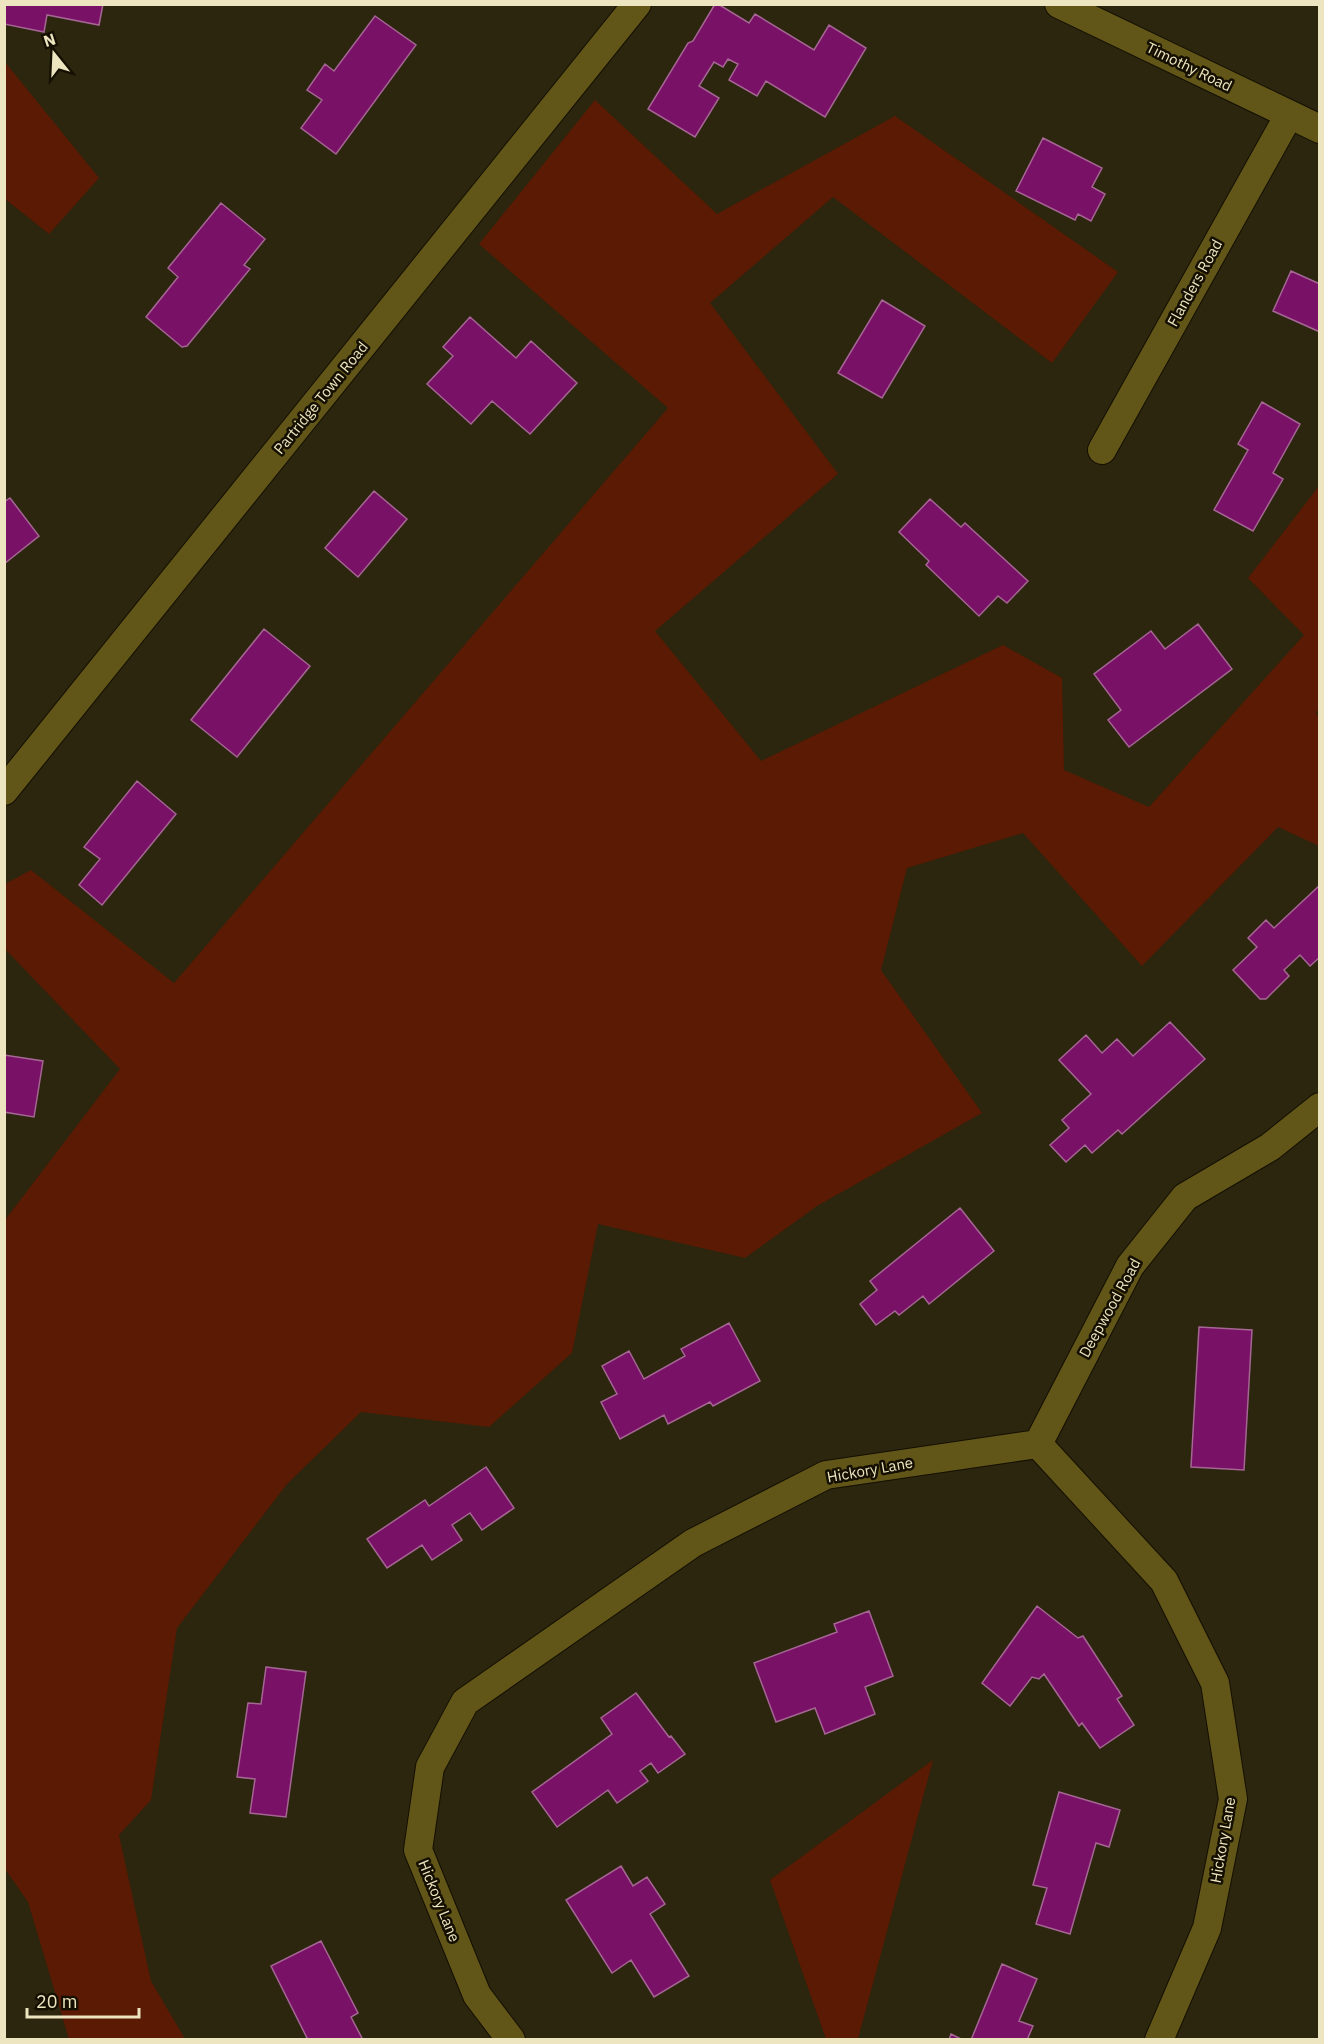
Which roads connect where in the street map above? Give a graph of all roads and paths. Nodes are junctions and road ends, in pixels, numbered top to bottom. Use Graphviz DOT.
graph roads {
  1 [pos="637,4"];
  2 [pos="1059,4"];
  3 [pos="1289,115"];
  4 [pos="1320,129"];
  5 [pos="1102,450"];
  6 [pos="4,791"];
  7 [pos="1320,1107"];
  8 [pos="1038,1444"];
  9 [pos="511,2040"];
  10 [pos="1159,2040"];
  1 -- 6 [label="street, Partridge Town Road"];
  2 -- 3 [label="street, Timothy Road"];
  3 -- 4 [label="street, Timothy Road"];
  3 -- 5 [label="street, Flanders Road"];
  7 -- 8 [label="street, Deepwood Road"];
  8 -- 9 [label="street, Hickory Lane"];
  8 -- 10 [label="street, Hickory Lane"];
}
